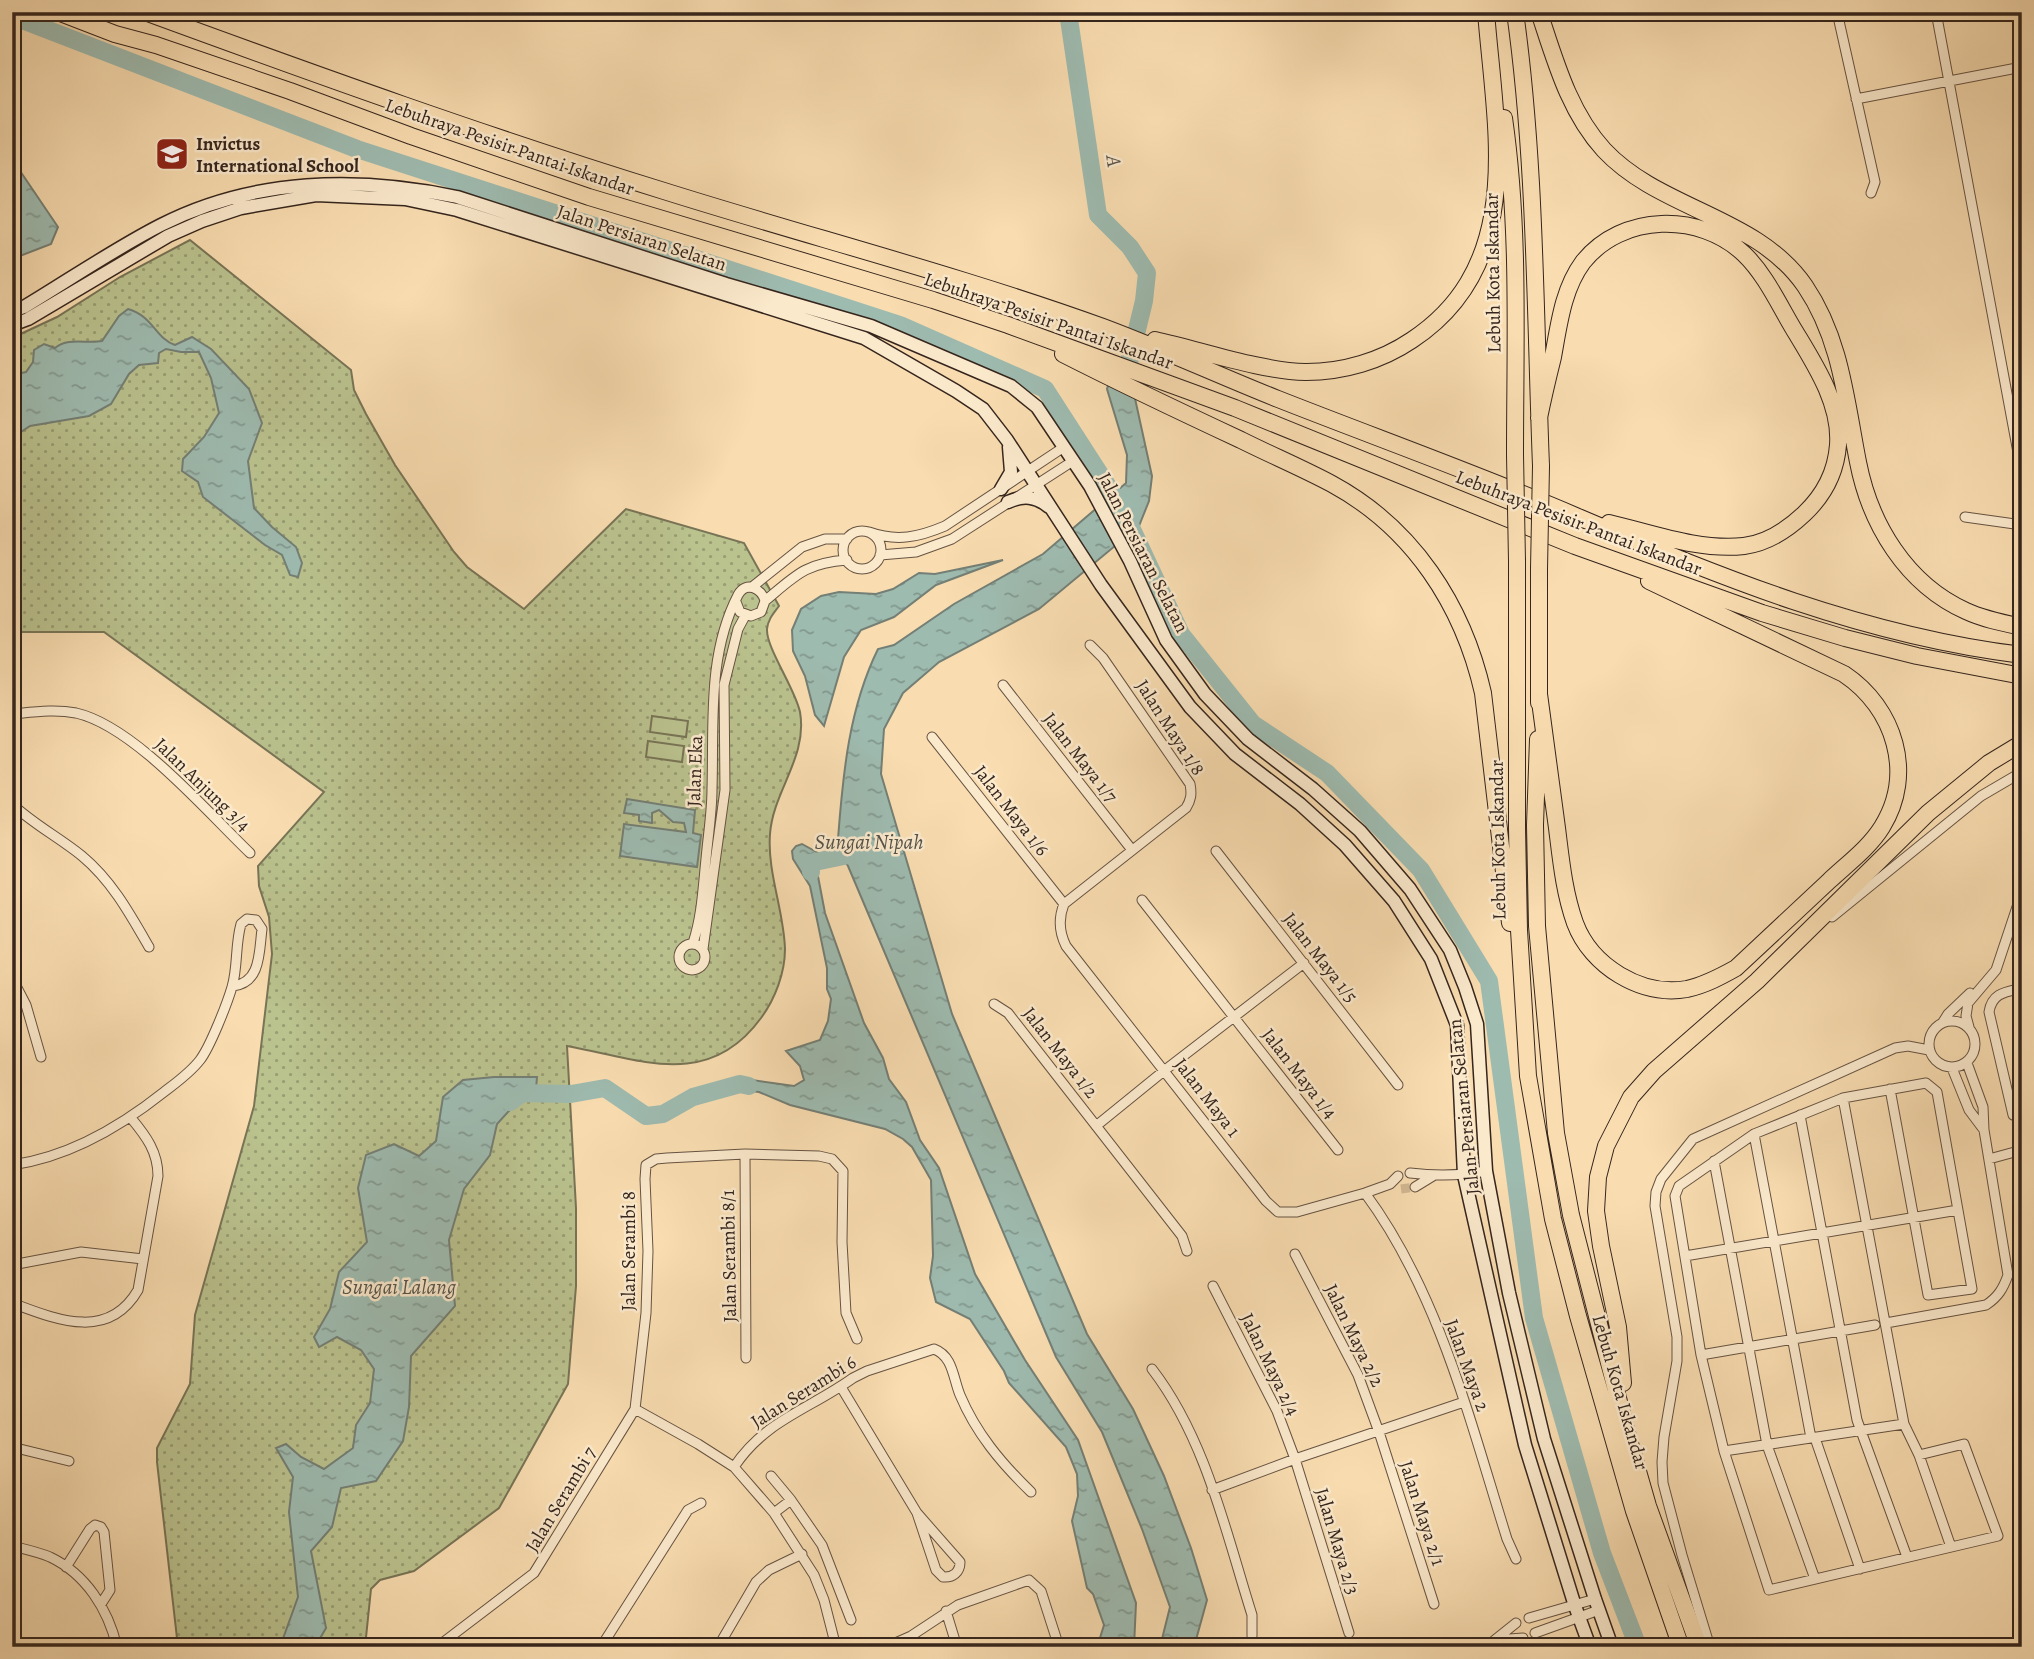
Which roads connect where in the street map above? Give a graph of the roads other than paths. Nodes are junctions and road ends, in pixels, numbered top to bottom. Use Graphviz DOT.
graph roads {
  1 [pos="58,12"];
  2 [pos="145,12"];
  3 [pos="1487,12"];
  4 [pos="1515,12"];
  5 [pos="1539,12"];
  6 [pos="1837,12"];
  7 [pos="1936,12"];
  8 [pos="2022,67"];
  9 [pos="1949,81"];
  10 [pos="1856,99"];
  11 [pos="1871,193"];
  12 [pos="12,311"];
  13 [pos="12,325"];
  14 [pos="1008,326"];
  15 [pos="1108,329"];
  16 [pos="966,368"];
  17 [pos="956,391"];
  18 [pos="1539,418"];
  19 [pos="2019,435"];
  20 [pos="1007,440"];
  21 [pos="1064,446"];
  22 [pos="1073,461"];
  23 [pos="1027,471"];
  24 [pos="2022,474"];
  25 [pos="1036,485"];
  26 [pos="1001,489"];
  27 [pos="1008,502"];
  28 [pos="1052,509"];
  29 [pos="1573,515"];
  30 [pos="1965,517"];
  31 [pos="2022,525"];
  32 [pos="869,532"];
  33 [pos="847,539"];
  34 [pos="1575,546"];
  35 [pos="880,555"];
  36 [pos="847,560"];
  37 [pos="752,587"];
  38 [pos="765,601"];
  39 [pos="736,602"];
  40 [pos="745,615"];
  41 [pos="2022,627"];
  42 [pos="1090,645"];
  43 [pos="2022,655"];
  44 [pos="2022,676"];
  45 [pos="1003,685"];
  46 [pos="1539,694"];
  47 [pos="12,714"];
  48 [pos="932,737"];
  49 [pos="2022,743"];
  50 [pos="2022,772"];
  51 [pos="12,804"];
  52 [pos="1132,850"];
  53 [pos="1216,851"];
  54 [pos="250,853"];
  55 [pos="2022,892"];
  56 [pos="1142,900"];
  57 [pos="1064,905"];
  58 [pos="693,943"];
  59 [pos="149,947"];
  60 [pos="703,949"];
  61 [pos="1304,963"];
  62 [pos="12,978"];
  63 [pos="1988,980"];
  64 [pos="1757,981"];
  65 [pos="233,986"];
  66 [pos="2022,988"];
  67 [pos="994,1004"];
  68 [pos="1234,1017"];
  69 [pos="1942,1023"];
  70 [pos="1969,1027"];
  71 [pos="1929,1050"];
  72 [pos="41,1057"];
  73 [pos="1967,1063"];
  74 [pos="1952,1068"];
  75 [pos="1165,1070"];
  76 [pos="1528,1076"];
  77 [pos="1398,1085"];
  78 [pos="1890,1089"];
  79 [pos="1843,1098"];
  80 [pos="1800,1115"];
  81 [pos="2013,1115"];
  82 [pos="131,1118"];
  83 [pos="1096,1126"];
  84 [pos="1984,1130"];
  85 [pos="1754,1134"];
  86 [pos="1338,1150"];
  87 [pos="2022,1150"];
  88 [pos="745,1154"];
  89 [pos="1989,1159"];
  90 [pos="1714,1161"];
  91 [pos="12,1165"];
  92 [pos="1486,1171"];
  93 [pos="1410,1173"];
  94 [pos="1464,1175"];
  95 [pos="1398,1176"];
  96 [pos="1433,1176"];
  97 [pos="1390,1184"];
  98 [pos="1415,1187"];
  99 [pos="1401,1189"];
  100 [pos="1365,1192"];
  101 [pos="1958,1209"];
  102 [pos="1914,1217"];
  103 [pos="1867,1225"];
  104 [pos="1822,1233"];
  105 [pos="1774,1241"];
  106 [pos="1730,1248"];
  107 [pos="1186,1251"];
  108 [pos="1295,1254"];
  109 [pos="1685,1256"];
  110 [pos="143,1259"];
  111 [pos="12,1265"];
  112 [pos="1213,1286"];
  113 [pos="12,1303"];
  114 [pos="1886,1323"];
  115 [pos="1875,1325"];
  116 [pos="1840,1331"];
  117 [pos="856,1339"];
  118 [pos="1792,1339"];
  119 [pos="1749,1347"];
  120 [pos="1701,1355"];
  121 [pos="746,1358"];
  122 [pos="1152,1369"];
  123 [pos="841,1387"];
  124 [pos="1464,1402"];
  125 [pos="635,1409"];
  126 [pos="1904,1424"];
  127 [pos="1861,1431"];
  128 [pos="1379,1432"];
  129 [pos="1627,1433"];
  130 [pos="1813,1438"];
  131 [pos="1767,1445"];
  132 [pos="12,1447"];
  133 [pos="1724,1451"];
  134 [pos="1919,1455"];
  135 [pos="1295,1459"];
  136 [pos="69,1461"];
  137 [pos="734,1467"];
  138 [pos="771,1476"];
  139 [pos="1212,1490"];
  140 [pos="1031,1492"];
  141 [pos="791,1500"];
  142 [pos="701,1503"];
  143 [pos="774,1513"];
  144 [pos="918,1513"];
  145 [pos="12,1546"];
  146 [pos="1951,1547"];
  147 [pos="802,1554"];
  148 [pos="1907,1557"];
  149 [pos="1516,1559"];
  150 [pos="66,1567"];
  151 [pos="1860,1569"];
  152 [pos="1815,1579"];
  153 [pos="841,1592"];
  154 [pos="824,1600"];
  155 [pos="101,1604"];
  156 [pos="1434,1604"];
  157 [pos="1597,1604"];
  158 [pos="946,1611"];
  159 [pos="1576,1611"];
  160 [pos="1529,1618"];
  161 [pos="851,1620"];
  162 [pos="1516,1623"];
  163 [pos="1349,1633"];
  164 [pos="1535,1633"];
  165 [pos="1252,1636"];
  166 [pos="1523,1638"];
  167 [pos="1496,1640"];
  168 [pos="117,1647"];
  169 [pos="437,1647"];
  170 [pos="601,1647"];
  171 [pos="718,1647"];
  172 [pos="836,1647"];
  173 [pos="886,1647"];
  174 [pos="957,1647"];
  175 [pos="1059,1647"];
  176 [pos="1486,1647"];
  177 [pos="1590,1647"];
  178 [pos="1612,1647"];
  179 [pos="1681,1647"];
  180 [pos="1699,1647"];
  181 [pos="1710,1647"];
  1 -- 14 [label="highway, Lebuhraya Pesisir Pantai Iskandar"];
  2 -- 15 [label="highway, Lebuhraya Pesisir Pantai Iskandar"];
  3 -- 15 [label="highway"];
  3 -- 76 [label="highway, Lebuh Kota Iskandar, bridge"];
  4 -- 18 [label="highway, Lebuh Kota Iskandar"];
  5 -- 41 [label="highway"];
  6 -- 10 [label="street"];
  7 -- 9 [label="street"];
  8 -- 9 [label="street"];
  9 -- 10 [label="street"];
  9 -- 19 [label="street"];
  10 -- 11 [label="street"];
  12 -- 16 [label="street, Jalan Persiaran Selatan"];
  13 -- 17 [label="street, Jalan Persiaran Selatan"];
  14 -- 34 [label="highway, Lebuhraya Pesisir Pantai Iskandar"];
  14 -- 76 [label="highway"];
  15 -- 29 [label="highway, Lebuhraya Pesisir Pantai Iskandar"];
  16 -- 17 [label="street"];
  16 -- 21 [label="street, Jalan Persiaran Selatan"];
  17 -- 20 [label="street, Jalan Persiaran Selatan"];
  18 -- 29 [label="highway"];
  18 -- 46 [label="highway, Lebuh Kota Iskandar, bridge"];
  19 -- 24 [label="street"];
  20 -- 23 [label="street, Jalan Persiaran Selatan"];
  20 -- 26 [label="street"];
  21 -- 22 [label="street, Jalan Persiaran Selatan"];
  21 -- 23 [label="street, Jalan Eka"];
  22 -- 25 [label="street"];
  22 -- 92 [label="street, Jalan Persiaran Selatan"];
  23 -- 25 [label="street, Jalan Persiaran Selatan"];
  23 -- 26 [label="street, Jalan Eka"];
  25 -- 27 [label="street"];
  25 -- 28 [label="street, Jalan Persiaran Selatan"];
  26 -- 32 [label="street, Jalan Eka"];
  27 -- 28 [label="street"];
  27 -- 35 [label="street"];
  28 -- 94 [label="street, Jalan Persiaran Selatan"];
  29 -- 43 [label="highway, Lebuhraya Pesisir Pantai Iskandar"];
  30 -- 31 [label="street"];
  32 -- 33 [label="street, Jalan Eka"];
  32 -- 35 [label="street"];
  33 -- 36 [label="street"];
  33 -- 37 [label="street, Jalan Eka"];
  34 -- 44 [label="highway, Lebuhraya Pesisir Pantai Iskandar"];
  34 -- 46 [label="highway"];
  35 -- 36 [label="street"];
  36 -- 38 [label="street"];
  37 -- 38 [label="street"];
  37 -- 39 [label="street, Jalan Eka"];
  38 -- 40 [label="street"];
  39 -- 40 [label="street"];
  39 -- 58 [label="street, Jalan Eka"];
  40 -- 60 [label="street, Jalan Eka"];
  42 -- 52 [label="street, Jalan Maya 1/8"];
  45 -- 52 [label="street, Jalan Maya 1/7"];
  46 -- 129 [label="highway, Lebuh Kota Iskandar"];
  47 -- 54 [label="street, Jalan Anjung 3/4"];
  48 -- 57 [label="street, Jalan Maya 1/6"];
  49 -- 64 [label="highway"];
  50 -- 64 [label="street"];
  51 -- 59 [label="street"];
  52 -- 57 [label="street, Jalan Maya 1/8"];
  53 -- 61 [label="street, Jalan Maya 1/5"];
  55 -- 63 [label="street"];
  56 -- 68 [label="street, Jalan Maya 1/4"];
  57 -- 75 [label="street, Jalan Maya 1"];
  58 -- 60 [label="street"];
  58 -- 60 [label="street, Jalan Eka"];
  61 -- 68 [label="street"];
  61 -- 77 [label="street, Jalan Maya 1/5"];
  62 -- 72 [label="street"];
  63 -- 69 [label="street"];
  63 -- 70 [label="street"];
  64 -- 129 [label="highway"];
  65 -- 65 [label="street"];
  65 -- 82 [label="street"];
  66 -- 81 [label="street"];
  67 -- 83 [label="street, Jalan Maya 1/2"];
  68 -- 75 [label="street"];
  68 -- 86 [label="street, Jalan Maya 1/4"];
  69 -- 70 [label="street"];
  69 -- 71 [label="street"];
  70 -- 73 [label="street"];
  71 -- 74 [label="street"];
  71 -- 181 [label="street"];
  73 -- 74 [label="street"];
  73 -- 84 [label="street"];
  74 -- 84 [label="street"];
  75 -- 83 [label="street"];
  75 -- 100 [label="street, Jalan Maya 1"];
  76 -- 179 [label="highway, Lebuh Kota Iskandar"];
  78 -- 79 [label="street"];
  78 -- 101 [label="street"];
  78 -- 102 [label="street"];
  79 -- 80 [label="street"];
  79 -- 103 [label="street"];
  80 -- 85 [label="street"];
  80 -- 104 [label="street"];
  82 -- 91 [label="street"];
  82 -- 110 [label="street"];
  83 -- 107 [label="street, Jalan Maya 1/2"];
  84 -- 89 [label="street"];
  85 -- 90 [label="street"];
  85 -- 105 [label="street"];
  87 -- 89 [label="street"];
  88 -- 117 [label="street, Jalan Serambi 8"];
  88 -- 121 [label="street, Jalan Serambi 8/1"];
  88 -- 125 [label="street, Jalan Serambi 8"];
  89 -- 114 [label="street"];
  90 -- 106 [label="street"];
  90 -- 109 [label="street"];
  92 -- 94 [label="street"];
  92 -- 157 [label="street, Jalan Persiaran Selatan"];
  93 -- 96 [label="street"];
  94 -- 96 [label="street"];
  94 -- 159 [label="street, Jalan Persiaran Selatan"];
  95 -- 97 [label="street, Jalan Maya 1"];
  96 -- 98 [label="street"];
  97 -- 99 [label="street"];
  97 -- 100 [label="street, Jalan Maya 1"];
  100 -- 124 [label="street, Jalan Maya 2"];
  101 -- 102 [label="street"];
  101 -- 102 [label="street"];
  102 -- 103 [label="street"];
  103 -- 104 [label="street"];
  103 -- 114 [label="street"];
  104 -- 105 [label="street"];
  104 -- 116 [label="street"];
  105 -- 106 [label="street"];
  105 -- 118 [label="street"];
  106 -- 109 [label="street"];
  106 -- 119 [label="street"];
  108 -- 128 [label="street, Jalan Maya 2/2"];
  109 -- 120 [label="street"];
  110 -- 111 [label="street"];
  110 -- 113 [label="street"];
  112 -- 135 [label="street, Jalan Maya 2/4"];
  114 -- 126 [label="street"];
  115 -- 116 [label="street"];
  116 -- 118 [label="street"];
  116 -- 127 [label="street"];
  118 -- 119 [label="street"];
  118 -- 130 [label="street"];
  119 -- 120 [label="street"];
  119 -- 131 [label="street"];
  120 -- 133 [label="street"];
  122 -- 139 [label="street"];
  123 -- 137 [label="street, Jalan Serambi 6"];
  123 -- 140 [label="street, Jalan Serambi 6"];
  123 -- 144 [label="street"];
  124 -- 128 [label="street"];
  124 -- 149 [label="street, Jalan Maya 2"];
  125 -- 137 [label="street"];
  125 -- 169 [label="street, Jalan Serambi 7"];
  126 -- 127 [label="street"];
  126 -- 134 [label="street"];
  127 -- 130 [label="street"];
  127 -- 148 [label="street"];
  128 -- 135 [label="street"];
  128 -- 156 [label="street, Jalan Maya 2/1"];
  129 -- 180 [label="highway, Lebuh Kota Iskandar"];
  130 -- 131 [label="street"];
  130 -- 151 [label="street"];
  131 -- 133 [label="street"];
  131 -- 152 [label="street"];
  132 -- 136 [label="street"];
  133 -- 152 [label="street"];
  134 -- 146 [label="street"];
  134 -- 146 [label="street"];
  135 -- 139 [label="street"];
  135 -- 163 [label="street, Jalan Maya 2/3"];
  137 -- 143 [label="street"];
  138 -- 141 [label="street"];
  139 -- 165 [label="street"];
  141 -- 143 [label="street"];
  141 -- 153 [label="street"];
  142 -- 170 [label="street"];
  143 -- 147 [label="street"];
  144 -- 144 [label="street"];
  145 -- 150 [label="street"];
  146 -- 148 [label="street"];
  147 -- 154 [label="street"];
  147 -- 171 [label="street"];
  148 -- 151 [label="street"];
  150 -- 155 [label="street"];
  150 -- 155 [label="street"];
  151 -- 152 [label="street"];
  153 -- 154 [label="street"];
  153 -- 161 [label="street"];
  154 -- 172 [label="street"];
  155 -- 168 [label="street"];
  157 -- 159 [label="street"];
  157 -- 178 [label="street, Jalan Persiaran Selatan"];
  158 -- 173 [label="street"];
  158 -- 174 [label="street"];
  158 -- 175 [label="street"];
  159 -- 160 [label="street"];
  159 -- 164 [label="street"];
  159 -- 177 [label="street, Jalan Persiaran Selatan"];
  162 -- 167 [label="street"];
  166 -- 167 [label="street"];
  167 -- 176 [label="street"];
}
